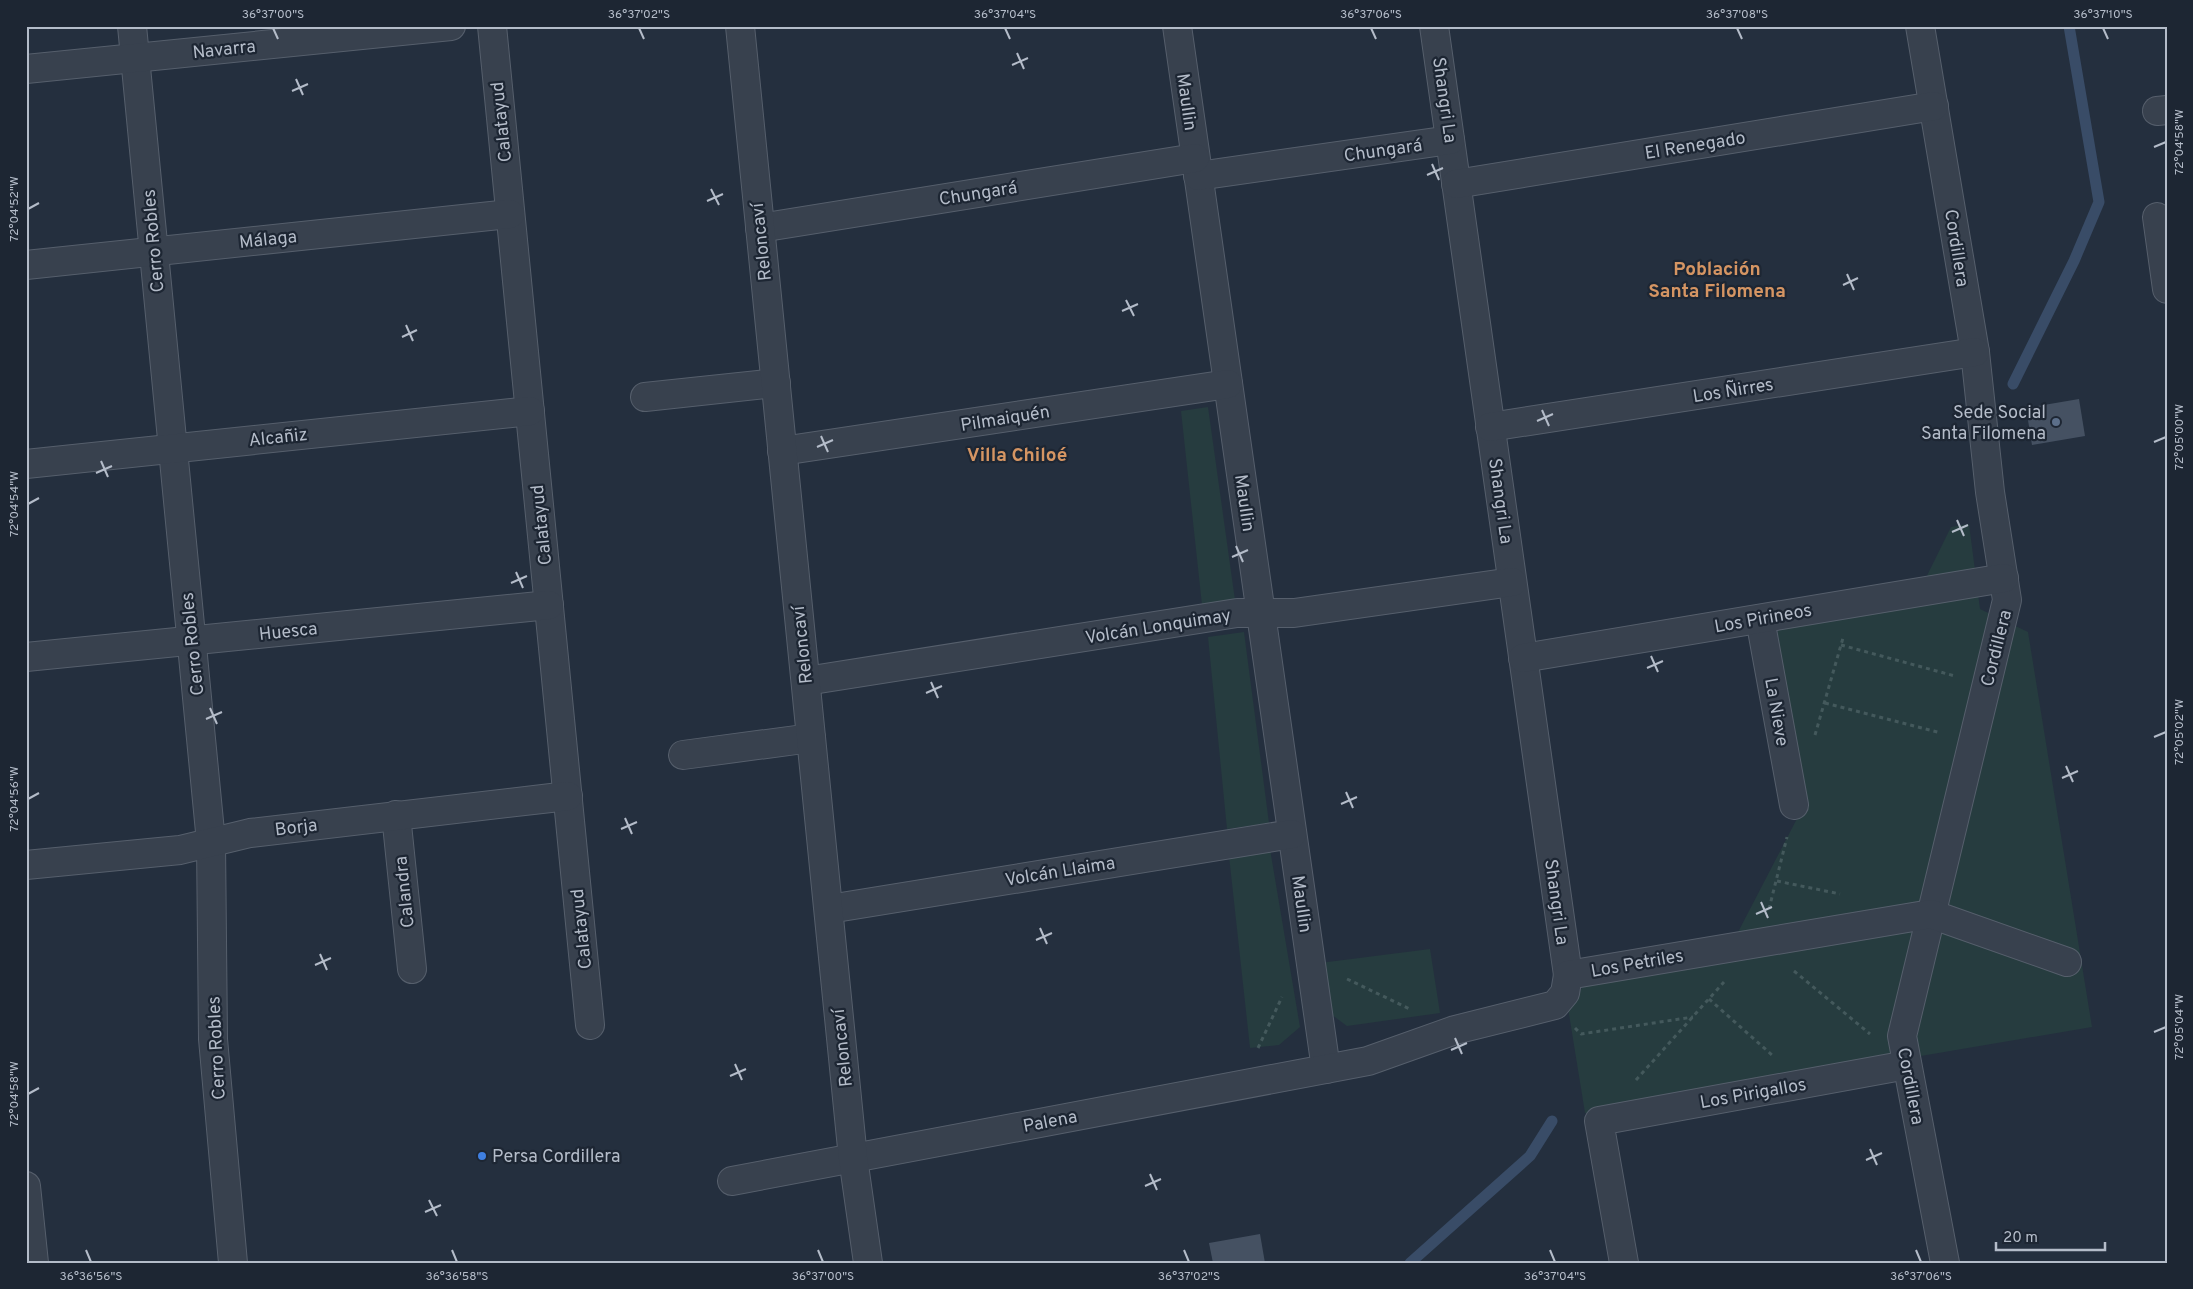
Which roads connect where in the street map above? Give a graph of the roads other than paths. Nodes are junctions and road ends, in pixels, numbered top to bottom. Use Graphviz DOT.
graph roads {
  1 [pos="132,26"];
  2 [pos="451,26"];
  3 [pos="492,26"];
  4 [pos="740,26"];
  5 [pos="1176,26"];
  6 [pos="1434,26"];
  7 [pos="1920,26"];
  8 [pos="136,58"];
  9 [pos="26,69"];
  10 [pos="1934,106"];
  11 [pos="1450,140"];
  12 [pos="1197,167"];
  13 [pos="1456,184"];
  14 [pos="510,214"];
  15 [pos="2157,216"];
  16 [pos="760,228"];
  17 [pos="154,251"];
  18 [pos="26,264"];
  19 [pos="2167,289"];
  20 [pos="1975,352"];
  21 [pos="776,383"];
  22 [pos="1228,384"];
  23 [pos="645,397"];
  24 [pos="530,411"];
  25 [pos="1490,428"];
  26 [pos="173,448"];
  27 [pos="782,451"];
  28 [pos="26,464"];
  29 [pos="2004,578"];
  30 [pos="1512,582"];
  31 [pos="549,604"];
  32 [pos="1261,613"];
  33 [pos="1760,619"];
  34 [pos="192,640"];
  35 [pos="26,657"];
  36 [pos="1523,658"];
  37 [pos="806,681"];
  38 [pos="811,738"];
  39 [pos="683,755"];
  40 [pos="568,796"];
  41 [pos="1794,805"];
  42 [pos="396,815"];
  43 [pos="1292,834"];
  44 [pos="211,842"];
  45 [pos="26,865"];
  46 [pos="828,909"];
  47 [pos="1932,914"];
  48 [pos="2067,962"];
  49 [pos="412,969"];
  50 [pos="1568,975"];
  51 [pos="590,1025"];
  52 [pos="1368,1061"];
  53 [pos="1907,1064"];
  54 [pos="1326,1069"];
  55 [pos="853,1158"];
  56 [pos="732,1181"];
  57 [pos="26,1186"];
  58 [pos="34,1263"];
  59 [pos="233,1263"];
  60 [pos="868,1263"];
  61 [pos="1624,1263"];
  62 [pos="1945,1263"];
  1 -- 8 [label="street, Cerro Robles"];
  2 -- 8 [label="street, Navarra"];
  3 -- 14 [label="street, Calatayud"];
  4 -- 16 [label="street, Reloncaví"];
  5 -- 12 [label="street, Maullin"];
  6 -- 11 [label="street, Shangri La"];
  7 -- 10 [label="street, Cordillera"];
  8 -- 9 [label="street, Navarra"];
  8 -- 17 [label="street, Cerro Robles"];
  10 -- 13 [label="street, El Renegado"];
  10 -- 20 [label="street, Cordillera"];
  11 -- 12 [label="street, Chungará"];
  11 -- 13 [label="street, Shangri La"];
  12 -- 16 [label="street, Chungará"];
  12 -- 22 [label="street, Maullin"];
  13 -- 25 [label="street, Shangri La"];
  14 -- 17 [label="street, Málaga"];
  14 -- 24 [label="street, Calatayud"];
  15 -- 19 [label="street"];
  16 -- 21 [label="street, Reloncaví"];
  17 -- 18 [label="street, Málaga"];
  17 -- 26 [label="street, Cerro Robles"];
  20 -- 25 [label="street, Los Ñirres"];
  20 -- 29 [label="street, Cordillera"];
  21 -- 23 [label="street"];
  21 -- 27 [label="street, Reloncaví"];
  22 -- 27 [label="street, Pilmaiquén"];
  22 -- 32 [label="street, Maullin"];
  24 -- 26 [label="street, Alcañiz"];
  24 -- 31 [label="street, Calatayud"];
  25 -- 30 [label="street, Shangri La"];
  26 -- 28 [label="street, Alcañiz"];
  26 -- 34 [label="street, Cerro Robles"];
  27 -- 37 [label="street, Reloncaví"];
  29 -- 33 [label="street, Los Pirineos"];
  29 -- 47 [label="street, Cordillera"];
  30 -- 32 [label="street, Volcán Lonquimay"];
  30 -- 36 [label="street, Shangri La"];
  31 -- 34 [label="street, Huesca"];
  31 -- 40 [label="street, Calatayud"];
  32 -- 37 [label="street, Volcán Lonquimay"];
  32 -- 43 [label="street, Maullin"];
  33 -- 36 [label="street, Los Pirineos"];
  33 -- 41 [label="street, La Nieve"];
  34 -- 35 [label="street, Huesca"];
  34 -- 44 [label="street, Cerro Robles"];
  36 -- 50 [label="street, Shangri La"];
  37 -- 38 [label="street, Reloncaví"];
  38 -- 39 [label="street"];
  38 -- 46 [label="street, Reloncaví"];
  40 -- 42 [label="street, Borja"];
  40 -- 51 [label="street, Calatayud"];
  42 -- 44 [label="street, Borja"];
  42 -- 49 [label="street, Calandra"];
  43 -- 46 [label="street, Volcán Llaima"];
  43 -- 54 [label="street, Maullin"];
  44 -- 45 [label="street, Borja"];
  44 -- 59 [label="street, Cerro Robles"];
  46 -- 55 [label="street, Reloncaví"];
  47 -- 48 [label="street"];
  47 -- 50 [label="street, Los Petriles"];
  47 -- 53 [label="street, Cordillera"];
  50 -- 52 [label="street, Los Petriles"];
  52 -- 54 [label="street, Palena"];
  53 -- 61 [label="street, Los Pirigallos"];
  53 -- 62 [label="street, Cordillera"];
  54 -- 55 [label="street, Palena"];
  55 -- 56 [label="street, Palena"];
  55 -- 60 [label="street, Reloncaví"];
  57 -- 58 [label="street"];
}
